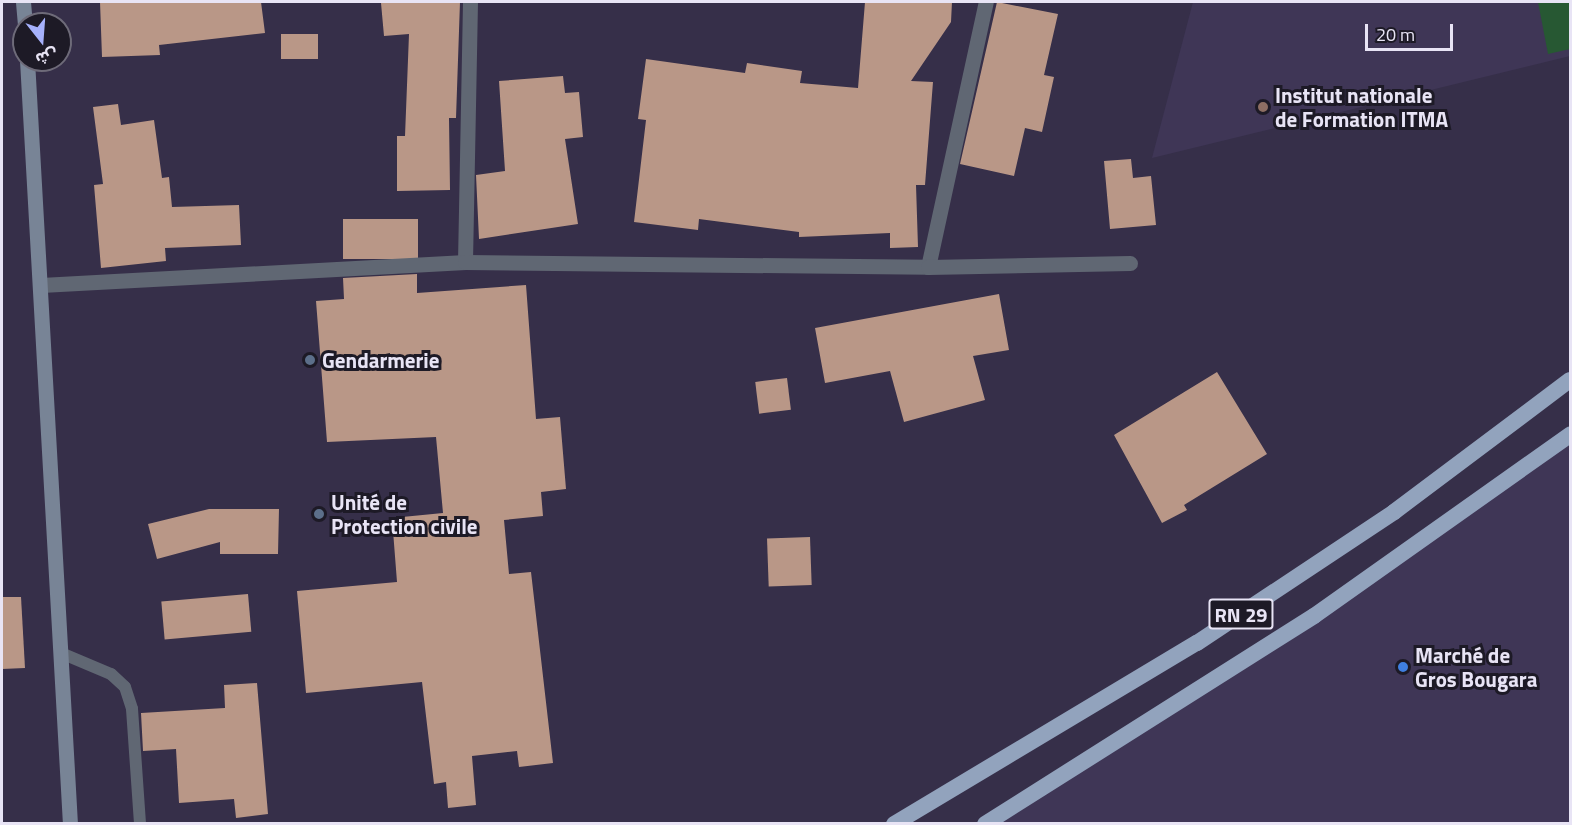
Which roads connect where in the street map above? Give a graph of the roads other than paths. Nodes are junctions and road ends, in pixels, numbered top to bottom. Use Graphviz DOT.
graph roads {
  1 [pos="470,2"];
  2 [pos="986,2"];
  3 [pos="28,72"];
  4 [pos="465,262"];
  5 [pos="1130,263"];
  6 [pos="928,267"];
  7 [pos="41,285"];
  8 [pos="1570,380"];
  9 [pos="1570,435"];
  10 [pos="61,653"];
  11 [pos="70,824"];
  12 [pos="140,824"];
  13 [pos="894,824"];
  14 [pos="985,824"];
  1 -- 4 [label="street"];
  2 -- 6 [label="street"];
  3 -- 7 [label="main road"];
  4 -- 6 [label="street"];
  4 -- 7 [label="street"];
  5 -- 6 [label="street"];
  7 -- 10 [label="main road"];
  8 -- 13 [label="highway, RN 29"];
  9 -- 14 [label="highway, RN 29"];
  10 -- 11 [label="main road"];
  10 -- 12 [label="lane"];
}
